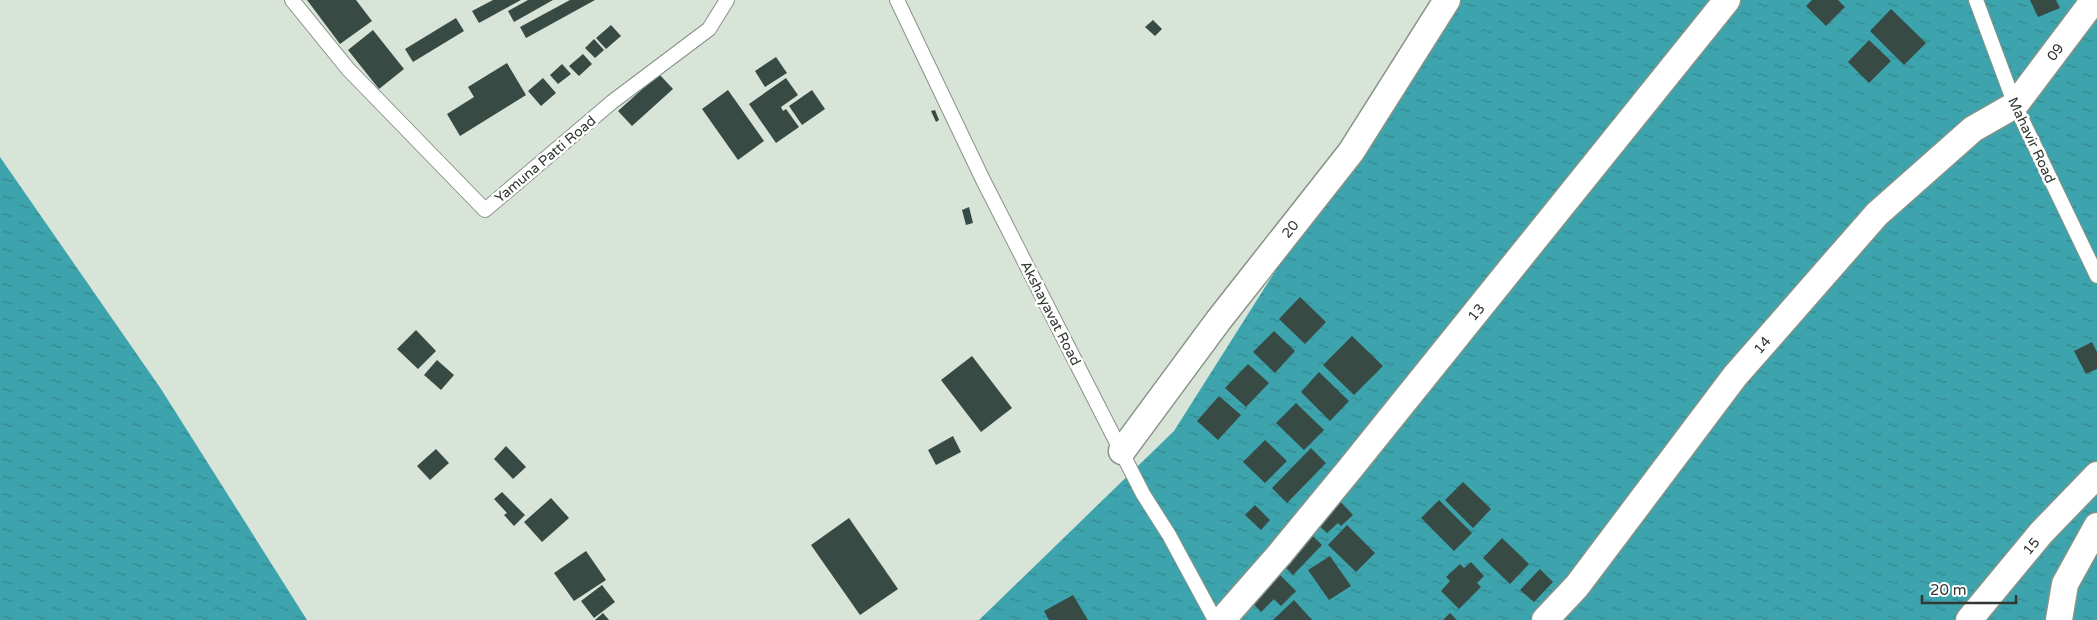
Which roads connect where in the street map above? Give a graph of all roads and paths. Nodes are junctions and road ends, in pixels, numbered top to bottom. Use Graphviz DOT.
graph roads {
  1 [pos="292,0"];
  2 [pos="727,0"];
  3 [pos="897,0"];
  4 [pos="1448,0"];
  5 [pos="1727,0"];
  6 [pos="1976,0"];
  7 [pos="2094,0"];
  8 [pos="2015,105"];
  9 [pos="2097,276"];
  10 [pos="1122,451"];
  11 [pos="2097,475"];
  12 [pos="2097,526"];
  13 [pos="1215,620"];
  14 [pos="1222,620"];
  15 [pos="1545,620"];
  16 [pos="1969,620"];
  17 [pos="2059,620"];
  1 -- 2 [label="lane, Yamuna Patti Road"];
  3 -- 10 [label="lane, Akshayavat Road"];
  4 -- 10 [label="street, 20"];
  5 -- 14 [label="street, 13"];
  6 -- 8 [label="lane, Mahavir Road"];
  7 -- 8 [label="street, 09"];
  8 -- 9 [label="lane, Mahavir Road"];
  8 -- 15 [label="street, 14"];
  10 -- 13 [label="lane, Akshayavat Road"];
  11 -- 16 [label="street, 15"];
  12 -- 17 [label="street"];
}
